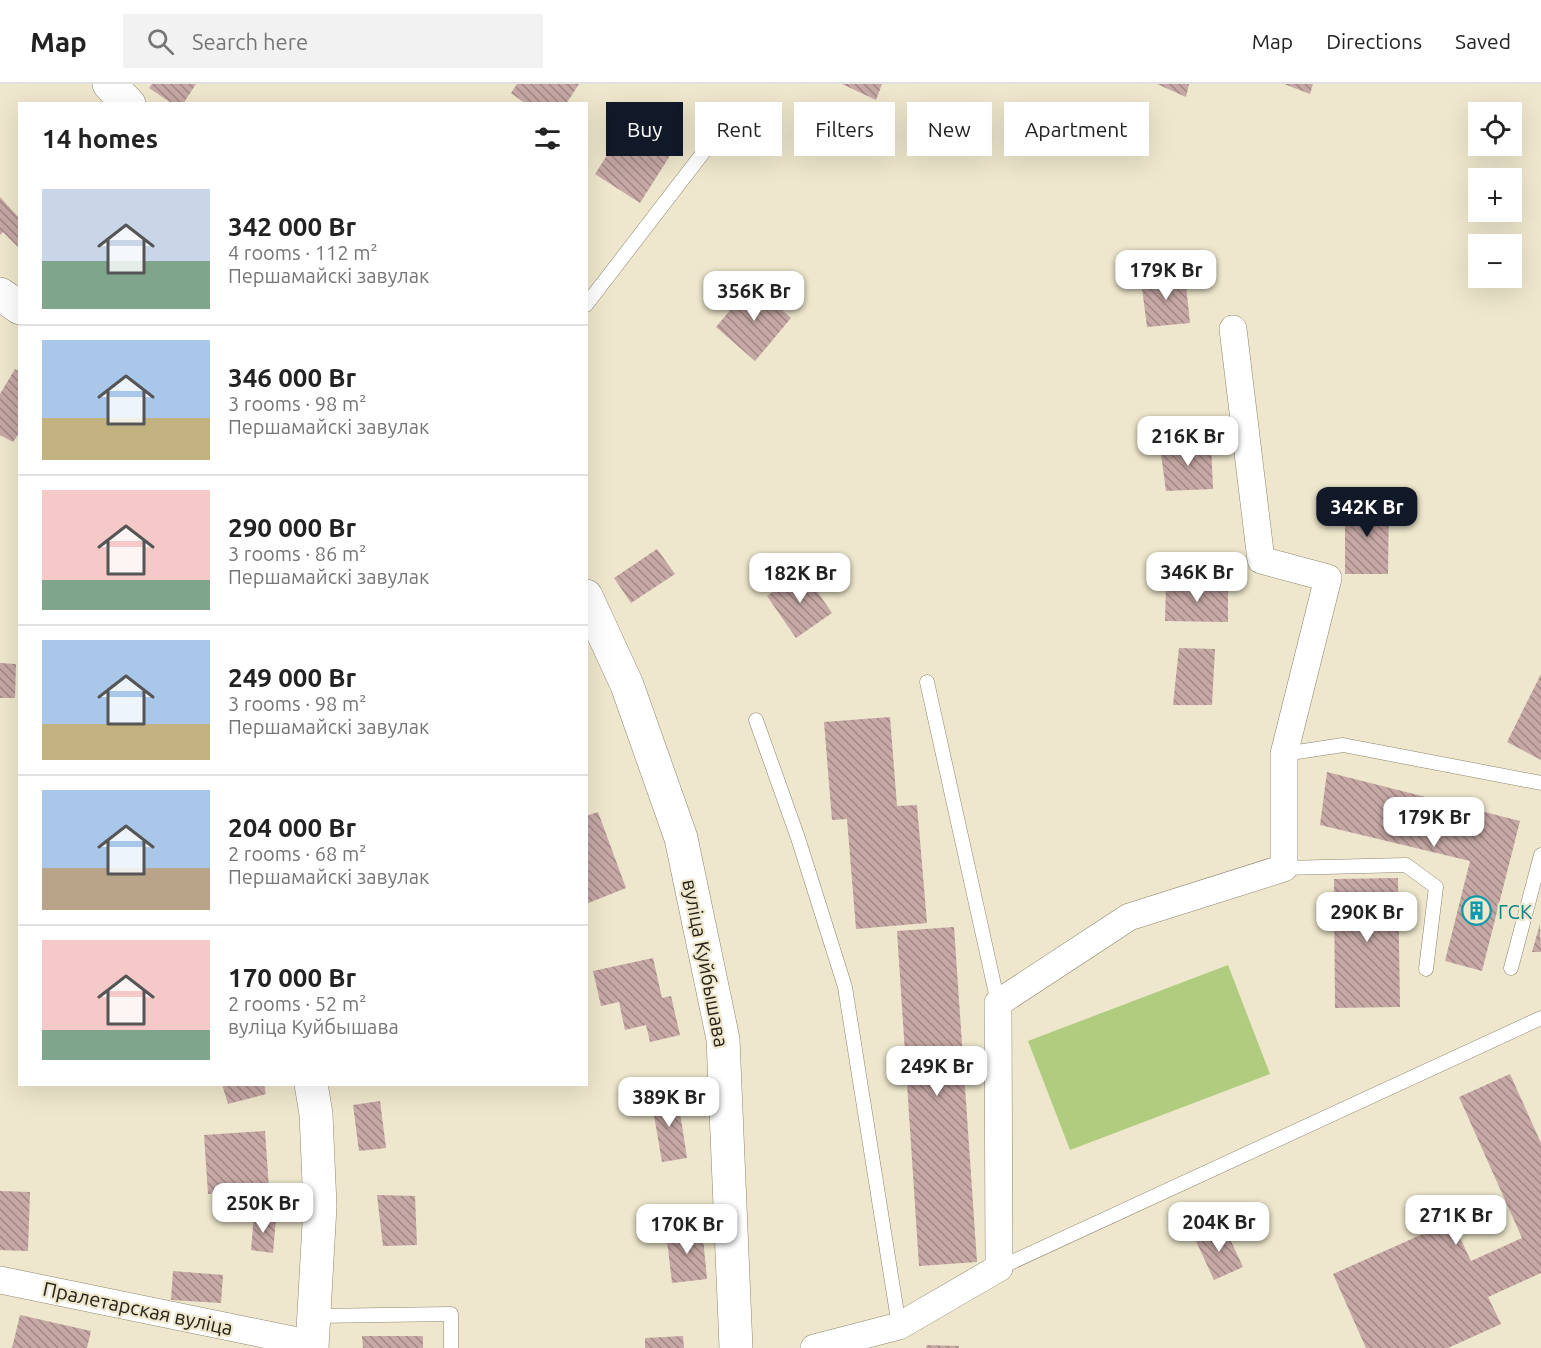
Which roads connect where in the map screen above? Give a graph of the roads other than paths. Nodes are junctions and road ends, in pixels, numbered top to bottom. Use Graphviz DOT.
graph roads {
  1 [pos="701,156"];
  2 [pos="0,294"];
  3 [pos="588,302"];
  4 [pos="18,307"];
  5 [pos="1233,329"];
  6 [pos="588,603"];
  7 [pos="927,682"];
  8 [pos="756,720"];
  9 [pos="1284,754"];
  10 [pos="1541,783"];
  11 [pos="1541,855"];
  12 [pos="1284,868"];
  13 [pos="1511,968"];
  14 [pos="1426,969"];
  15 [pos="998,1003"];
  16 [pos="1541,1018"];
  17 [pos="311,1086"];
  18 [pos="999,1268"];
  19 [pos="0,1280"];
  20 [pos="899,1326"];
  21 [pos="312,1336"];
  22 [pos="451,1348"];
  23 [pos="736,1348"];
  24 [pos="814,1348"];
  1 -- 3 [label="lane"];
  2 -- 4 [label="main road"];
  5 -- 9 [label="street"];
  6 -- 23 [label="main road, вуліца Куйбышава"];
  7 -- 15 [label="lane"];
  8 -- 20 [label="lane"];
  9 -- 10 [label="lane"];
  9 -- 12 [label="street"];
  11 -- 13 [label="lane"];
  12 -- 14 [label="lane"];
  12 -- 15 [label="street"];
  15 -- 18 [label="street"];
  16 -- 18 [label="lane"];
  17 -- 21 [label="main road"];
  18 -- 20 [label="street"];
  19 -- 21 [label="street, Пралетарская вуліца"];
  20 -- 24 [label="street"];
  21 -- 22 [label="lane"];
}
